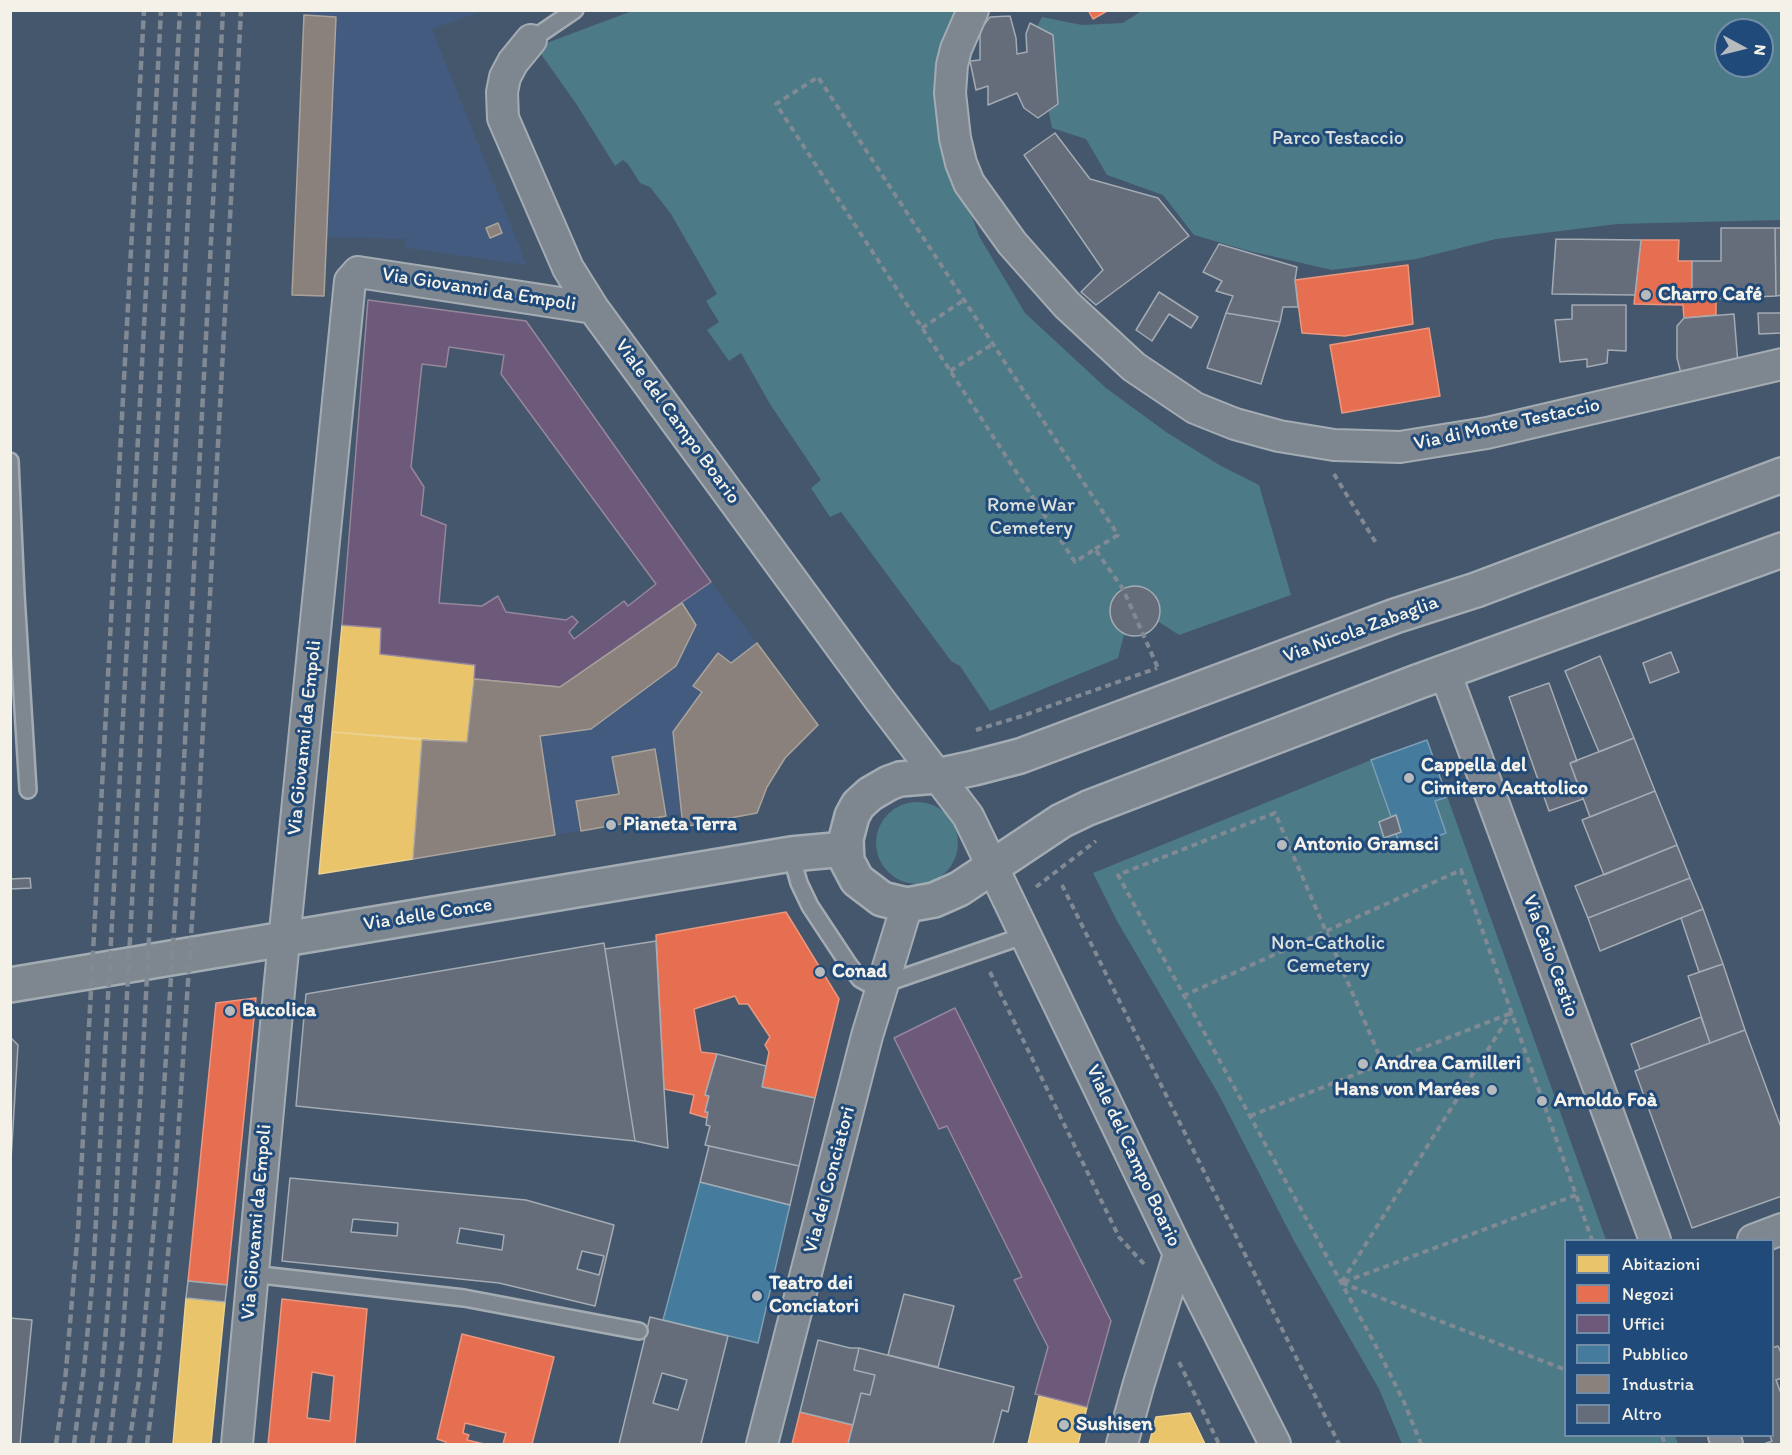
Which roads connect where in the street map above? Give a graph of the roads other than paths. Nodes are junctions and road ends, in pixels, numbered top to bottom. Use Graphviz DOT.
graph roads {
  1 [pos="575,10"];
  2 [pos="973,10"];
  3 [pos="531,40"];
  4 [pos="593,308"];
  5 [pos="1782,364"];
  6 [pos="10,461"];
  7 [pos="1782,475"];
  8 [pos="1782,550"];
  9 [pos="1445,672"];
  10 [pos="937,776"];
  11 [pos="28,790"];
  12 [pos="845,849"];
  13 [pos="791,854"];
  14 [pos="993,866"];
  15 [pos="907,905"];
  16 [pos="1026,935"];
  17 [pos="284,940"];
  18 [pos="10,985"];
  19 [pos="881,985"];
  20 [pos="1782,1230"];
  21 [pos="1655,1239"];
  22 [pos="1756,1239"];
  23 [pos="1179,1254"];
  24 [pos="252,1274"];
  25 [pos="639,1331"];
  26 [pos="237,1444"];
  27 [pos="762,1444"];
  28 [pos="1122,1444"];
  29 [pos="1275,1444"];
  1 -- 3 [label="lane"];
  2 -- 5 [label="street, Via di Monte Testaccio"];
  3 -- 4 [label="street, Viale del Campo Boario"];
  4 -- 10 [label="street, Viale del Campo Boario"];
  4 -- 17 [label="street, Via Giovanni da Empoli"];
  6 -- 11 [label="lane"];
  7 -- 10 [label="street, Via Nicola Zabaglia"];
  8 -- 9 [label="street"];
  9 -- 14 [label="street"];
  9 -- 21 [label="street, Via Caio Cestio"];
  10 -- 12 [label="street"];
  10 -- 14 [label="street"];
  12 -- 13 [label="street, Via delle Conce"];
  12 -- 15 [label="street"];
  13 -- 17 [label="street, Via delle Conce"];
  13 -- 19 [label="lane"];
  14 -- 15 [label="street"];
  14 -- 16 [label="street, Viale del Campo Boario"];
  15 -- 19 [label="street, Via dei Conciatori"];
  16 -- 19 [label="lane"];
  16 -- 23 [label="street, Viale del Campo Boario"];
  17 -- 18 [label="street, Via delle Conce"];
  17 -- 24 [label="street, Via Giovanni da Empoli"];
  19 -- 27 [label="street, Via dei Conciatori"];
  20 -- 22 [label="street"];
  23 -- 28 [label="street"];
  23 -- 29 [label="street, Viale del Campo Boario"];
  24 -- 25 [label="lane"];
  24 -- 26 [label="street, Via Giovanni da Empoli"];
}
